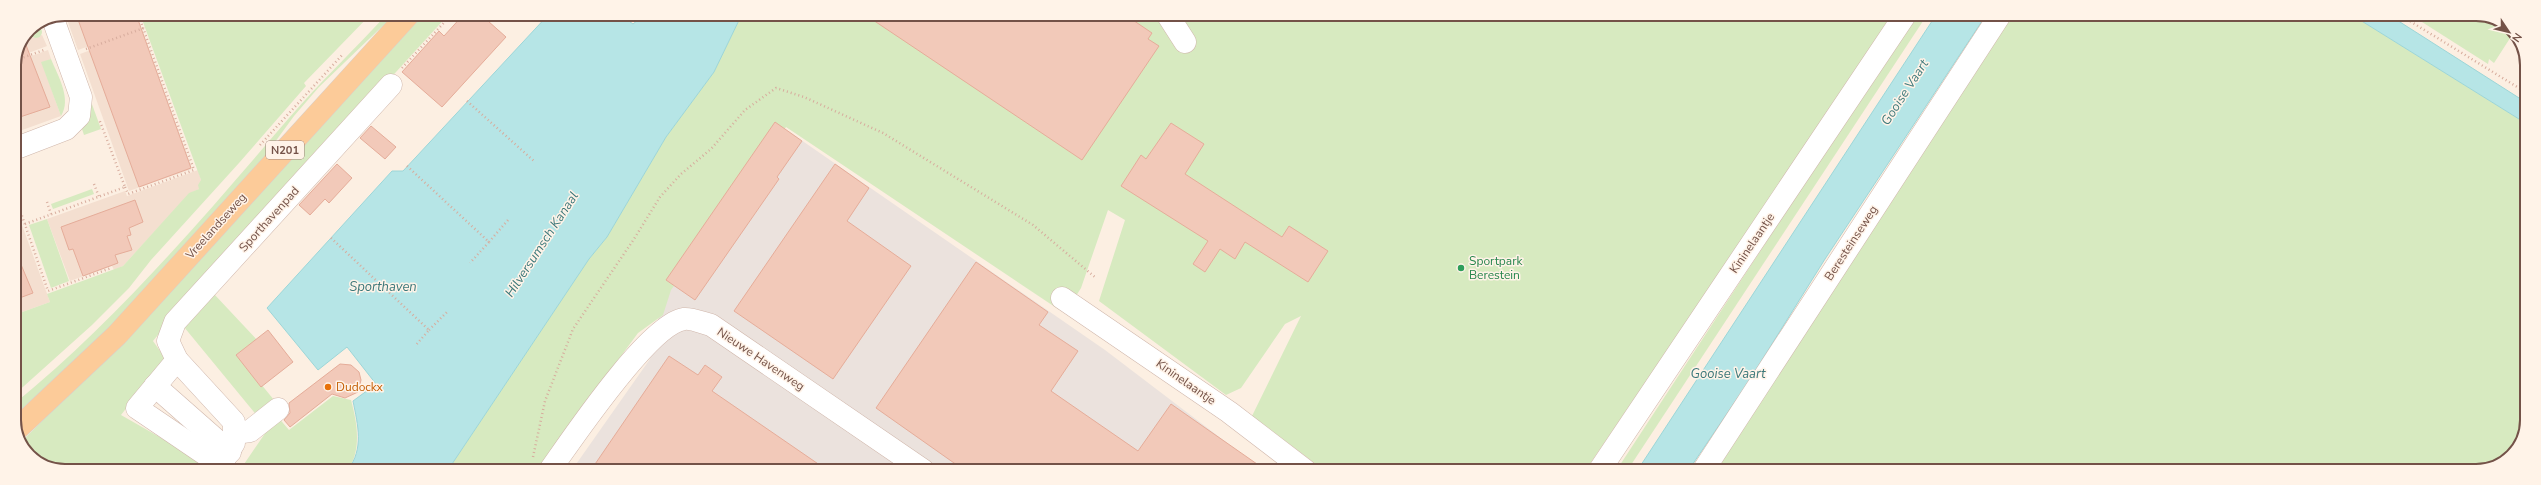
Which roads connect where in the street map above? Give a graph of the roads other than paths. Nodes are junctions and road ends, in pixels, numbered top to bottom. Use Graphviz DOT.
graph roads {
  1 [pos="404,21"];
  2 [pos="1172,21"];
  3 [pos="1901,21"];
  4 [pos="1996,21"];
  5 [pos="54,23"];
  6 [pos="1185,42"];
  7 [pos="391,85"];
  8 [pos="21,146"];
  9 [pos="1062,298"];
  10 [pos="177,360"];
  11 [pos="155,386"];
  12 [pos="278,409"];
  13 [pos="21,425"];
  14 [pos="226,455"];
  15 [pos="543,464"];
  16 [pos="914,464"];
  17 [pos="1298,464"];
  18 [pos="1604,464"];
  19 [pos="1708,464"];
  1 -- 13 [label="main road, Vreelandseweg / N201"];
  2 -- 6 [label="street"];
  3 -- 18 [label="street, Kininelaantje"];
  4 -- 19 [label="street, Beresteinseweg"];
  5 -- 8 [label="street"];
  7 -- 10 [label="street, Sporthavenpad"];
  9 -- 17 [label="street, Kininelaantje"];
  10 -- 11 [label="street"];
  10 -- 14 [label="street, Sporthavenpad"];
  11 -- 14 [label="street"];
  11 -- 14 [label="street"];
  12 -- 14 [label="street"];
  15 -- 16 [label="street, Nieuwe Havenweg"];
}
